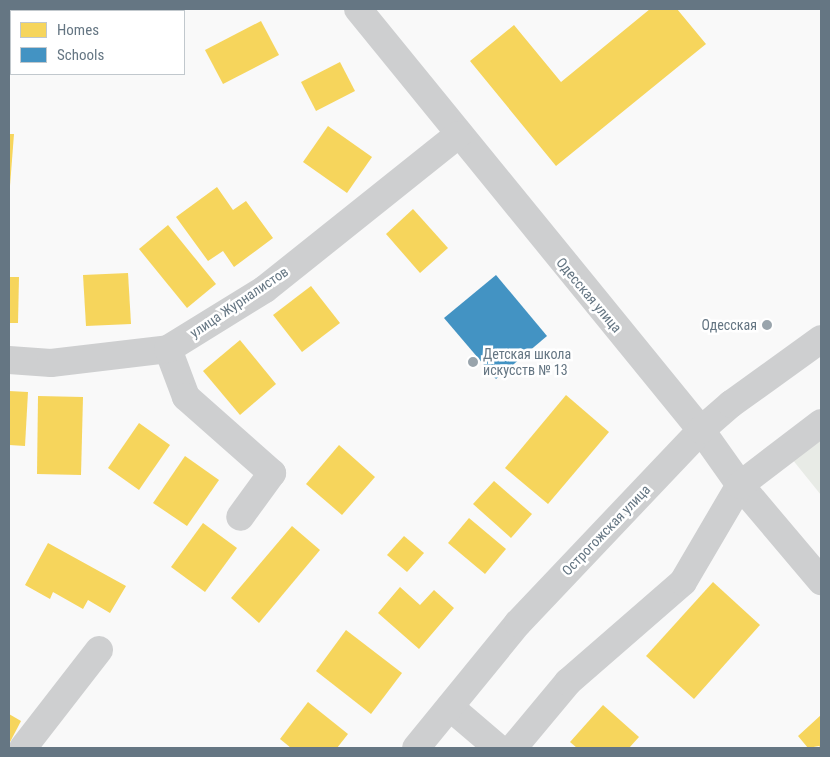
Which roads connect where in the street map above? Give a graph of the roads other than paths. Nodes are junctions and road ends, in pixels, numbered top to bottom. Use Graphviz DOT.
graph roads {
  1 [pos="358,9"];
  2 [pos="458,135"];
  3 [pos="821,339"];
  4 [pos="168,349"];
  5 [pos="9,360"];
  6 [pos="821,423"];
  7 [pos="701,430"];
  8 [pos="740,486"];
  9 [pos="240,517"];
  10 [pos="821,580"];
  11 [pos="100,650"];
  12 [pos="450,707"];
  13 [pos="23,748"];
  14 [pos="416,748"];
  15 [pos="498,748"];
  16 [pos="513,748"];
  1 -- 2 [label="street, Одесская улица"];
  2 -- 4 [label="street, улица Журналистов"];
  2 -- 7 [label="street, Одесская улица"];
  3 -- 7 [label="street, Острогожская улица"];
  4 -- 5 [label="street, улица Журналистов"];
  4 -- 9 [label="street"];
  6 -- 8 [label="street"];
  7 -- 8 [label="street, Одесская улица"];
  7 -- 12 [label="street, Острогожская улица"];
  8 -- 10 [label="street, Одесская улица"];
  8 -- 16 [label="street"];
  11 -- 13 [label="street"];
  12 -- 14 [label="street, Острогожская улица"];
  12 -- 15 [label="street"];
}
